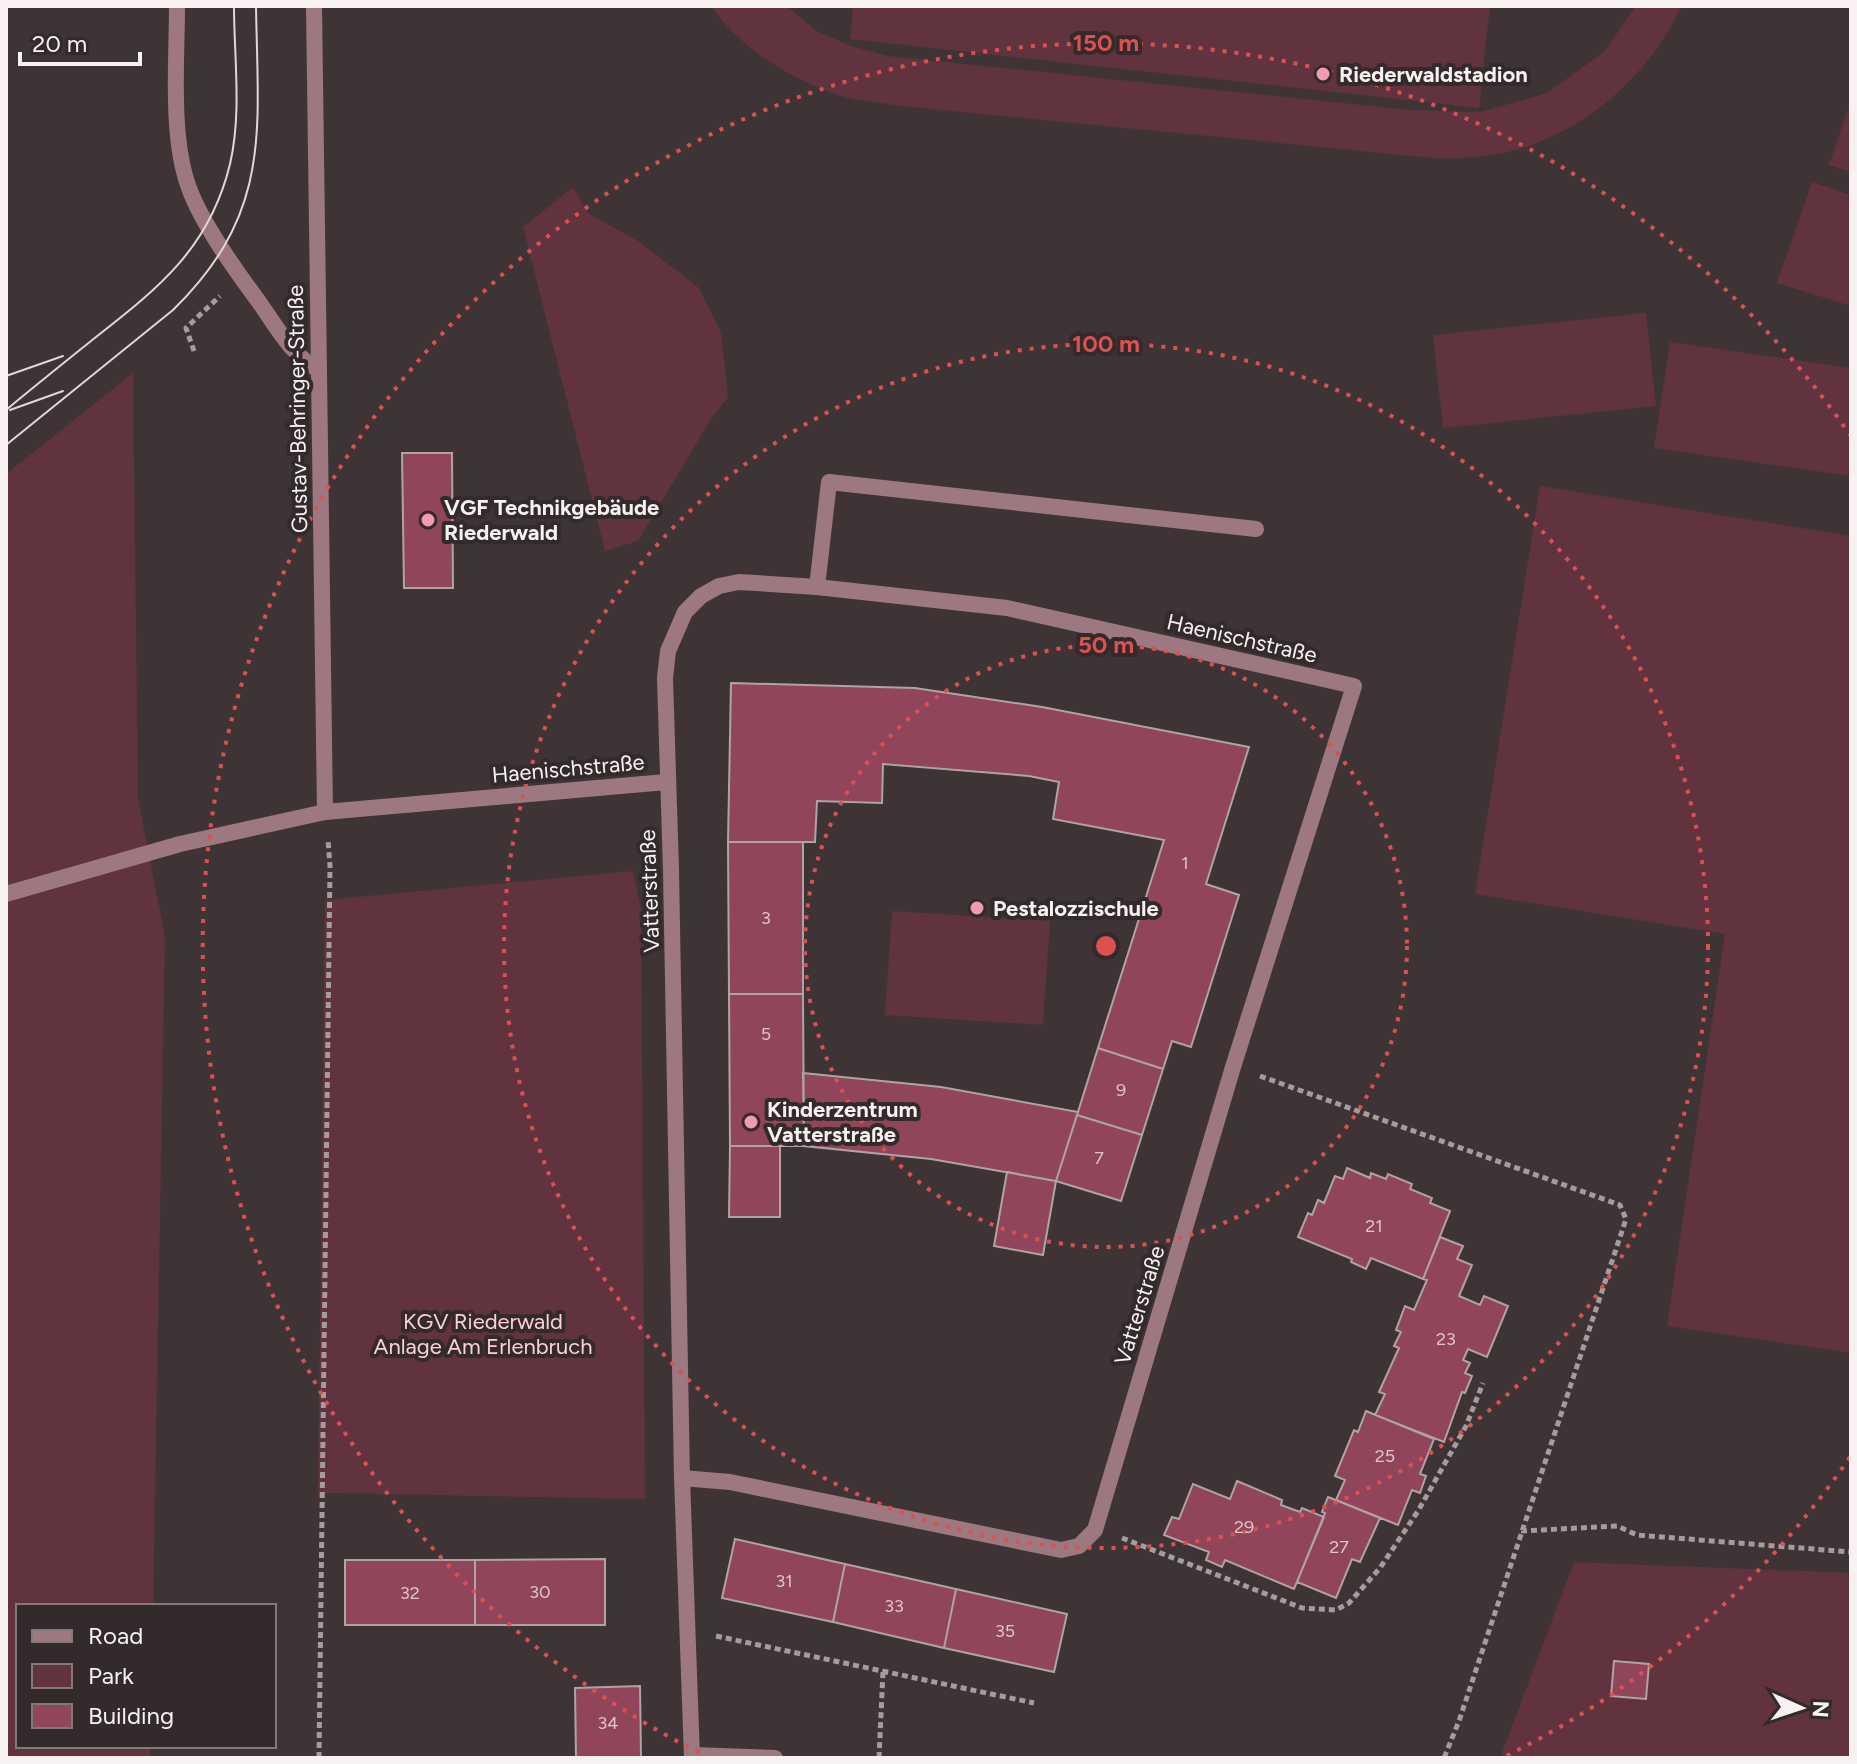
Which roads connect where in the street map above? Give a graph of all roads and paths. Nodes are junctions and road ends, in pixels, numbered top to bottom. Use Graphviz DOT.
graph roads {
  1 [pos="177,6"];
  2 [pos="314,6"];
  3 [pos="242,277"];
  4 [pos="194,351"];
  5 [pos="319,370"];
  6 [pos="1256,529"];
  7 [pos="817,587"];
  8 [pos="1354,686"];
  9 [pos="666,782"];
  10 [pos="325,812"];
  11 [pos="6,894"];
  12 [pos="1233,1067"];
  13 [pos="1483,1383"];
  14 [pos="682,1478"];
  15 [pos="1095,1530"];
  16 [pos="1521,1531"];
  17 [pos="1851,1552"];
  18 [pos="688,1630"];
  19 [pos="883,1671"];
  20 [pos="1034,1703"];
  21 [pos="692,1756"];
  22 [pos="319,1758"];
  23 [pos="775,1758"];
  24 [pos="879,1758"];
  25 [pos="1444,1758"];
  1 -- 3 [label="street"];
  2 -- 5 [label="street, Gustav-Behringer-Straße"];
  3 -- 4 [label="path"];
  3 -- 5 [label="street"];
  5 -- 10 [label="street, Gustav-Behringer-Straße"];
  6 -- 7 [label="street"];
  7 -- 8 [label="street, Haenischstraße"];
  7 -- 9 [label="street, Haenischstraße"];
  8 -- 12 [label="street, Vatterstraße"];
  9 -- 10 [label="street, Haenischstraße"];
  9 -- 14 [label="street, Vatterstraße"];
  10 -- 11 [label="street, Haenischstraße"];
  10 -- 22 [label="path"];
  12 -- 15 [label="street, Vatterstraße"];
  12 -- 16 [label="path"];
  13 -- 15 [label="path"];
  14 -- 15 [label="street"];
  14 -- 18 [label="street, Vatterstraße"];
  16 -- 17 [label="path"];
  16 -- 25 [label="path"];
  18 -- 19 [label="path"];
  18 -- 21 [label="street, Vatterstraße"];
  19 -- 20 [label="path"];
  19 -- 24 [label="path"];
  21 -- 23 [label="street"];
}
